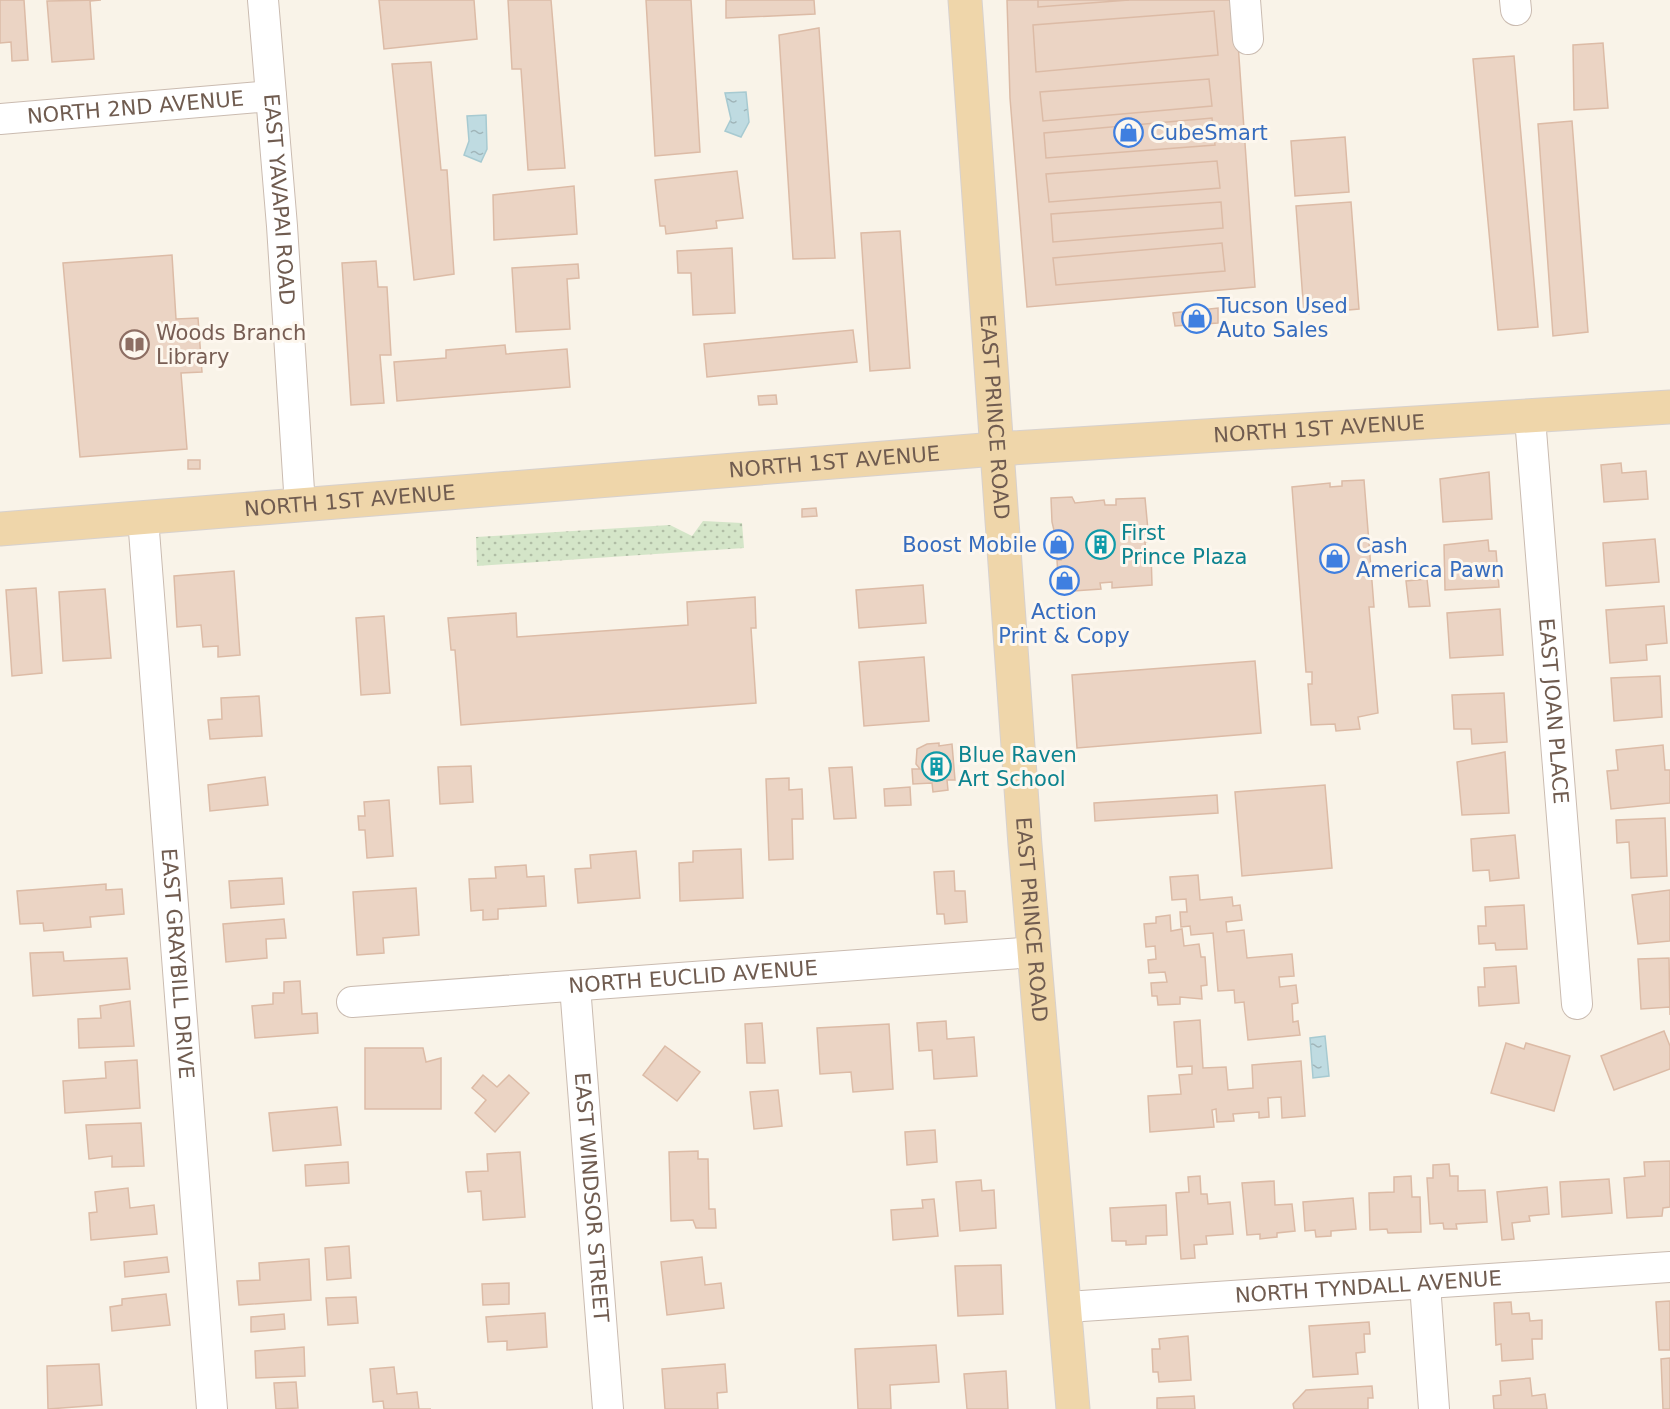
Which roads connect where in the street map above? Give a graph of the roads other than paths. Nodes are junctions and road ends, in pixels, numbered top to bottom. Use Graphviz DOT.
graph roads {
  1 [pos="263,0"];
  2 [pos="965,0"];
  3 [pos="1245,0"];
  4 [pos="1248,39"];
  5 [pos="271,96"];
  6 [pos="0,119"];
  7 [pos="1670,407"];
  8 [pos="1530,418"];
  9 [pos="996,449"];
  10 [pos="300,506"];
  11 [pos="143,518"];
  12 [pos="0,529"];
  13 [pos="1034,952"];
  14 [pos="575,986"];
  15 [pos="352,1002"];
  16 [pos="1577,1004"];
  17 [pos="1670,1267"];
  18 [pos="1425,1284"];
  19 [pos="1066,1307"];
  20 [pos="212,1409"];
  21 [pos="608,1409"];
  22 [pos="1073,1409"];
  23 [pos="1434,1409"];
  1 -- 5 [label="street, EAST YAVAPAI ROAD"];
  2 -- 9 [label="main road, EAST PRINCE ROAD"];
  3 -- 4 [label="street"];
  5 -- 6 [label="street, NORTH 2ND AVENUE"];
  5 -- 10 [label="street, EAST YAVAPAI ROAD"];
  7 -- 8 [label="main road, NORTH 1ST AVENUE"];
  8 -- 9 [label="main road, NORTH 1ST AVENUE"];
  8 -- 16 [label="street, EAST JOAN PLACE"];
  9 -- 10 [label="main road, NORTH 1ST AVENUE"];
  9 -- 13 [label="main road, EAST PRINCE ROAD"];
  10 -- 11 [label="main road, NORTH 1ST AVENUE"];
  11 -- 12 [label="main road, NORTH 1ST AVENUE"];
  11 -- 20 [label="street, EAST GRAYBILL DRIVE"];
  13 -- 14 [label="street, NORTH EUCLID AVENUE"];
  13 -- 19 [label="main road, EAST PRINCE ROAD"];
  14 -- 15 [label="street, NORTH EUCLID AVENUE"];
  14 -- 21 [label="street, EAST WINDSOR STREET"];
  17 -- 18 [label="street, NORTH TYNDALL AVENUE"];
  18 -- 19 [label="street, NORTH TYNDALL AVENUE"];
  18 -- 23 [label="street"];
  19 -- 22 [label="main road, EAST PRINCE ROAD"];
}
